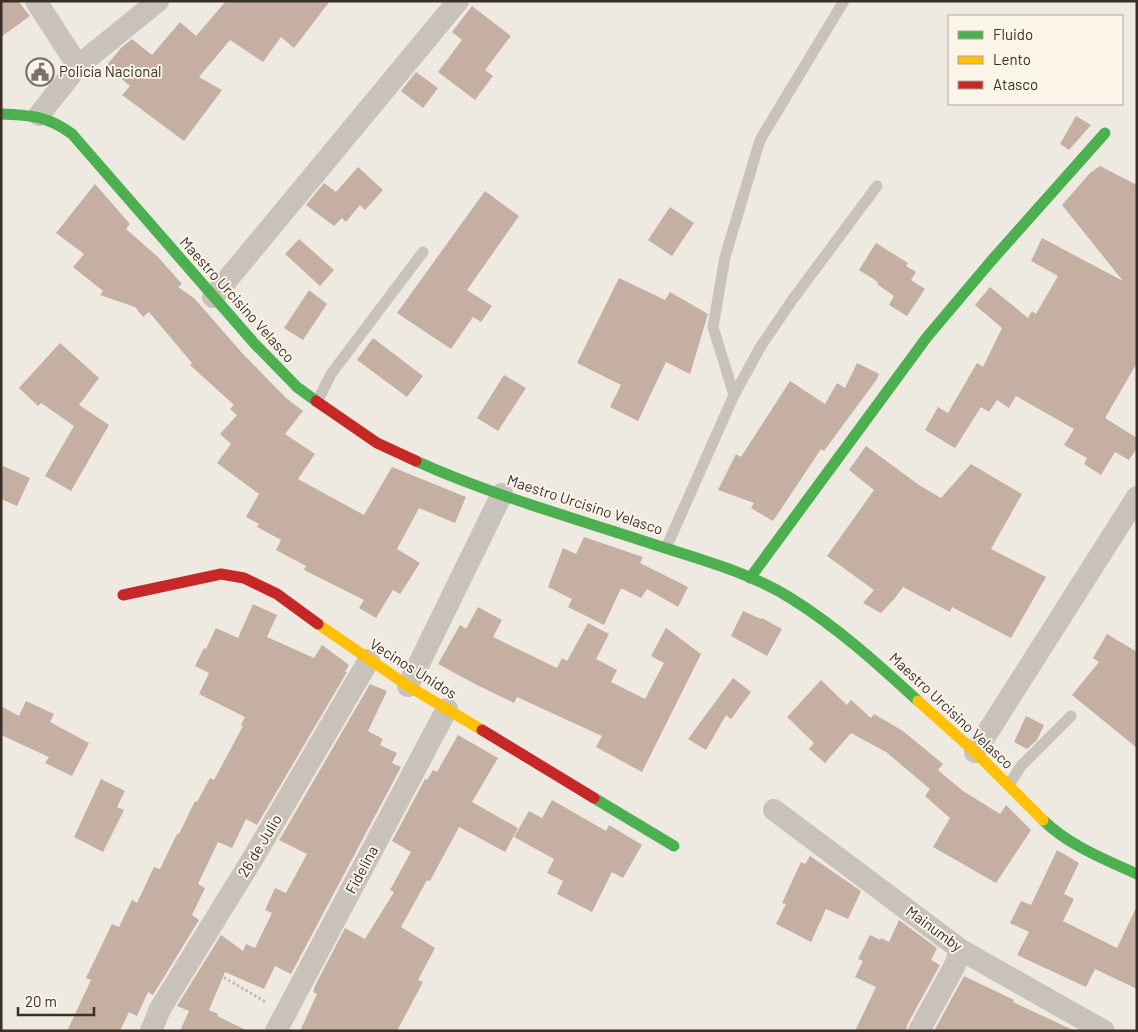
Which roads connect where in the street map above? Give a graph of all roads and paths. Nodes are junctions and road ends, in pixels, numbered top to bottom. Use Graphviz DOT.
graph roads {
  1 [pos="36,1"];
  2 [pos="158,1"];
  3 [pos="458,1"];
  4 [pos="844,1"];
  5 [pos="78,66"];
  6 [pos="1,114"];
  7 [pos="49,120"];
  8 [pos="1105,133"];
  9 [pos="877,186"];
  10 [pos="423,252"];
  11 [pos="213,297"];
  12 [pos="734,395"];
  13 [pos="317,402"];
  14 [pos="502,494"];
  15 [pos="1137,498"];
  16 [pos="666,548"];
  17 [pos="750,578"];
  18 [pos="123,595"];
  19 [pos="369,660"];
  20 [pos="408,686"];
  21 [pos="448,709"];
  22 [pos="1071,716"];
  23 [pos="975,752"];
  24 [pos="1009,785"];
  25 [pos="774,810"];
  26 [pos="674,846"];
  27 [pos="1137,874"];
  28 [pos="961,950"];
  29 [pos="191,959"];
  30 [pos="281,1022"];
  31 [pos="150,1031"];
  32 [pos="919,1031"];
  33 [pos="1104,1031"];
  1 -- 5 [label="street"];
  2 -- 5 [label="street"];
  3 -- 11 [label="street"];
  4 -- 12 [label="lane"];
  5 -- 7 [label="street"];
  6 -- 7 [label="street"];
  7 -- 11 [label="street, Maestro Urcisino Velasco"];
  8 -- 17 [label="street"];
  9 -- 12 [label="lane"];
  10 -- 13 [label="lane"];
  11 -- 13 [label="street, Maestro Urcisino Velasco"];
  12 -- 16 [label="lane"];
  13 -- 14 [label="street, Maestro Urcisino Velasco"];
  14 -- 16 [label="street, Maestro Urcisino Velasco"];
  14 -- 20 [label="street"];
  15 -- 23 [label="street"];
  16 -- 17 [label="street, Maestro Urcisino Velasco"];
  17 -- 23 [label="street, Maestro Urcisino Velasco"];
  18 -- 19 [label="street, Vecinos Unidos"];
  19 -- 20 [label="street, Vecinos Unidos"];
  19 -- 29 [label="street, 26 de Julio"];
  20 -- 21 [label="street, Vecinos Unidos"];
  21 -- 26 [label="street, Vecinos Unidos"];
  21 -- 30 [label="street, Fidelina"];
  22 -- 24 [label="lane"];
  23 -- 24 [label="street, Maestro Urcisino Velasco"];
  24 -- 27 [label="street, Maestro Urcisino Velasco"];
  25 -- 28 [label="street, Mainumby"];
  28 -- 32 [label="street"];
  28 -- 33 [label="street, Mainumby"];
  29 -- 30 [label="path"];
  29 -- 31 [label="street, 26 de Julio"];
}
